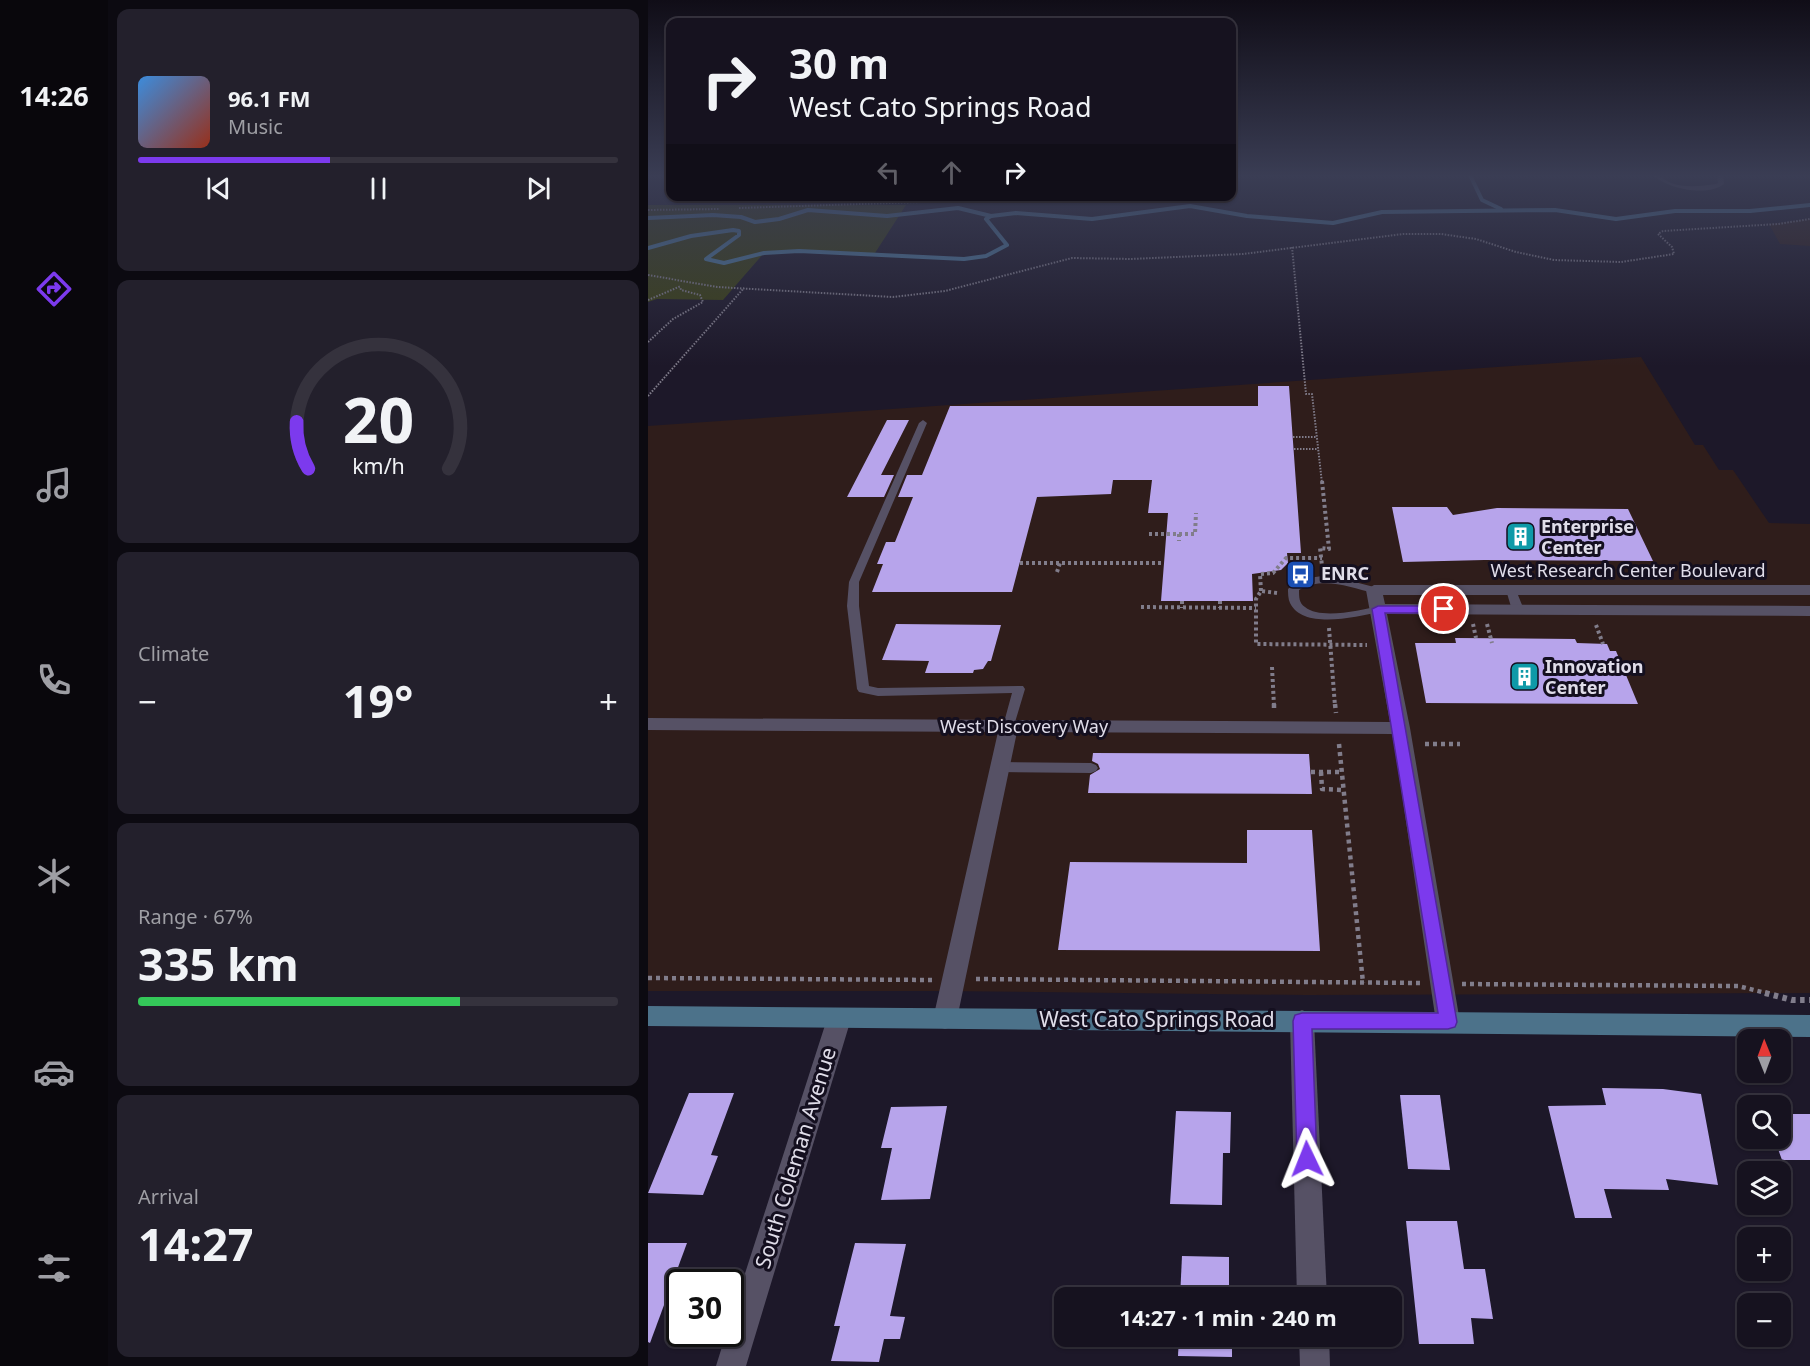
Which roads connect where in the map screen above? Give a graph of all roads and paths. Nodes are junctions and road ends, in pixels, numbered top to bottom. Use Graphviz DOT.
graph roads {
  1 [pos="1363,239"];
  2 [pos="1474,239"];
  3 [pos="1663,239"];
  4 [pos="1292,247"];
  5 [pos="648,274"];
  6 [pos="687,283"];
  7 [pos="680,287"];
  8 [pos="744,288"];
  9 [pos="648,300"];
  10 [pos="648,342"];
  11 [pos="648,396"];
  12 [pos="923,423"];
  13 [pos="1293,437"];
  14 [pos="1317,437"];
  15 [pos="1294,449"];
  16 [pos="1318,449"];
  17 [pos="1196,513"];
  18 [pos="1149,534"];
  19 [pos="1179,534"];
  20 [pos="1179,541"];
  21 [pos="1322,558"];
  22 [pos="1020,562"];
  23 [pos="1059,563"];
  24 [pos="1164,563"];
  25 [pos="1322,567"];
  26 [pos="1057,572"];
  27 [pos="1440,590"];
  28 [pos="1512,590"];
  29 [pos="1810,590"];
  30 [pos="1261,591"];
  31 [pos="1276,593"];
  32 [pos="1376,600"];
  33 [pos="1182,601"];
  34 [pos="1220,601"];
  35 [pos="1141,607"];
  36 [pos="1182,608"];
  37 [pos="1220,608"];
  38 [pos="1256,608"];
  39 [pos="1444,609"];
  40 [pos="1518,610"];
  41 [pos="1810,610"];
  42 [pos="1471,618"];
  43 [pos="1486,618"];
  44 [pos="1594,619"];
  45 [pos="1329,625"];
  46 [pos="1476,638"];
  47 [pos="1492,644"];
  48 [pos="1603,644"];
  49 [pos="1330,645"];
  50 [pos="1384,645"];
  51 [pos="1272,667"];
  52 [pos="1274,709"];
  53 [pos="1336,709"];
  54 [pos="648,724"];
  55 [pos="1009,726"];
  56 [pos="1401,728"];
  57 [pos="1339,744"];
  58 [pos="1425,744"];
  59 [pos="1460,744"];
  60 [pos="1000,767"];
  61 [pos="1091,768"];
  62 [pos="1311,772"];
  63 [pos="1321,772"];
  64 [pos="1342,772"];
  65 [pos="1343,790"];
  66 [pos="648,978"];
  67 [pos="953,980"];
  68 [pos="1363,982"];
  69 [pos="1442,983"];
  70 [pos="1810,1000"];
  71 [pos="648,1016"];
  72 [pos="839,1019"];
  73 [pos="945,1019"];
  74 [pos="1302,1021"];
  75 [pos="1448,1022"];
  76 [pos="1810,1026"];
  77 [pos="1312,1287"];
  78 [pos="1314,1347"];
  79 [pos="731,1366"];
  80 [pos="1315,1366"];
  1 -- 4 [label="path"];
  2 -- 3 [label="path"];
  4 -- 8 [label="path"];
  4 -- 14 [label="path"];
  5 -- 6 [label="path"];
  6 -- 7 [label="path"];
  6 -- 8 [label="path"];
  7 -- 9 [label="path"];
  7 -- 10 [label="path"];
  8 -- 11 [label="path"];
  12 -- 55 [label="lane"];
  13 -- 14 [label="path"];
  14 -- 16 [label="path"];
  15 -- 16 [label="path"];
  16 -- 21 [label="path"];
  17 -- 19 [label="path"];
  18 -- 19 [label="path"];
  19 -- 20 [label="path"];
  21 -- 25 [label="path"];
  21 -- 30 [label="path"];
  22 -- 23 [label="path"];
  23 -- 24 [label="path"];
  23 -- 26 [label="path"];
  27 -- 28 [label="street, West Research Center Boulevard"];
  27 -- 32 [label="street, West Research Center Boulevard"];
  27 -- 39 [label="lane"];
  28 -- 29 [label="street, West Research Center Boulevard"];
  28 -- 40 [label="lane"];
  30 -- 31 [label="path"];
  30 -- 38 [label="path"];
  32 -- 32 [label="lane"];
  32 -- 39 [label="street"];
  32 -- 50 [label="street"];
  33 -- 36 [label="path"];
  34 -- 37 [label="path"];
  35 -- 36 [label="path"];
  36 -- 37 [label="path"];
  37 -- 38 [label="path"];
  38 -- 49 [label="path"];
  39 -- 40 [label="street"];
  40 -- 41 [label="street"];
  42 -- 46 [label="path"];
  43 -- 47 [label="path"];
  44 -- 48 [label="path"];
  45 -- 49 [label="path"];
  49 -- 50 [label="path"];
  49 -- 53 [label="path"];
  50 -- 56 [label="street"];
  51 -- 52 [label="path"];
  54 -- 55 [label="street, West Discovery Way"];
  55 -- 56 [label="street, West Discovery Way"];
  55 -- 60 [label="street"];
  56 -- 69 [label="street"];
  57 -- 64 [label="path"];
  58 -- 59 [label="path"];
  60 -- 61 [label="lane"];
  60 -- 67 [label="street"];
  62 -- 63 [label="path"];
  63 -- 64 [label="path"];
  63 -- 65 [label="path"];
  64 -- 65 [label="path"];
  65 -- 68 [label="path"];
  66 -- 67 [label="path"];
  67 -- 68 [label="path"];
  67 -- 73 [label="street"];
  68 -- 69 [label="path"];
  69 -- 70 [label="path"];
  69 -- 75 [label="street"];
  71 -- 72 [label="street, West Cato Springs Road"];
  72 -- 73 [label="street, West Cato Springs Road"];
  72 -- 79 [label="street, South Coleman Avenue"];
  73 -- 74 [label="street, West Cato Springs Road"];
  74 -- 75 [label="street, West Cato Springs Road"];
  74 -- 77 [label="street"];
  75 -- 76 [label="street, West Cato Springs Road"];
  78 -- 80 [label="street"];
}
